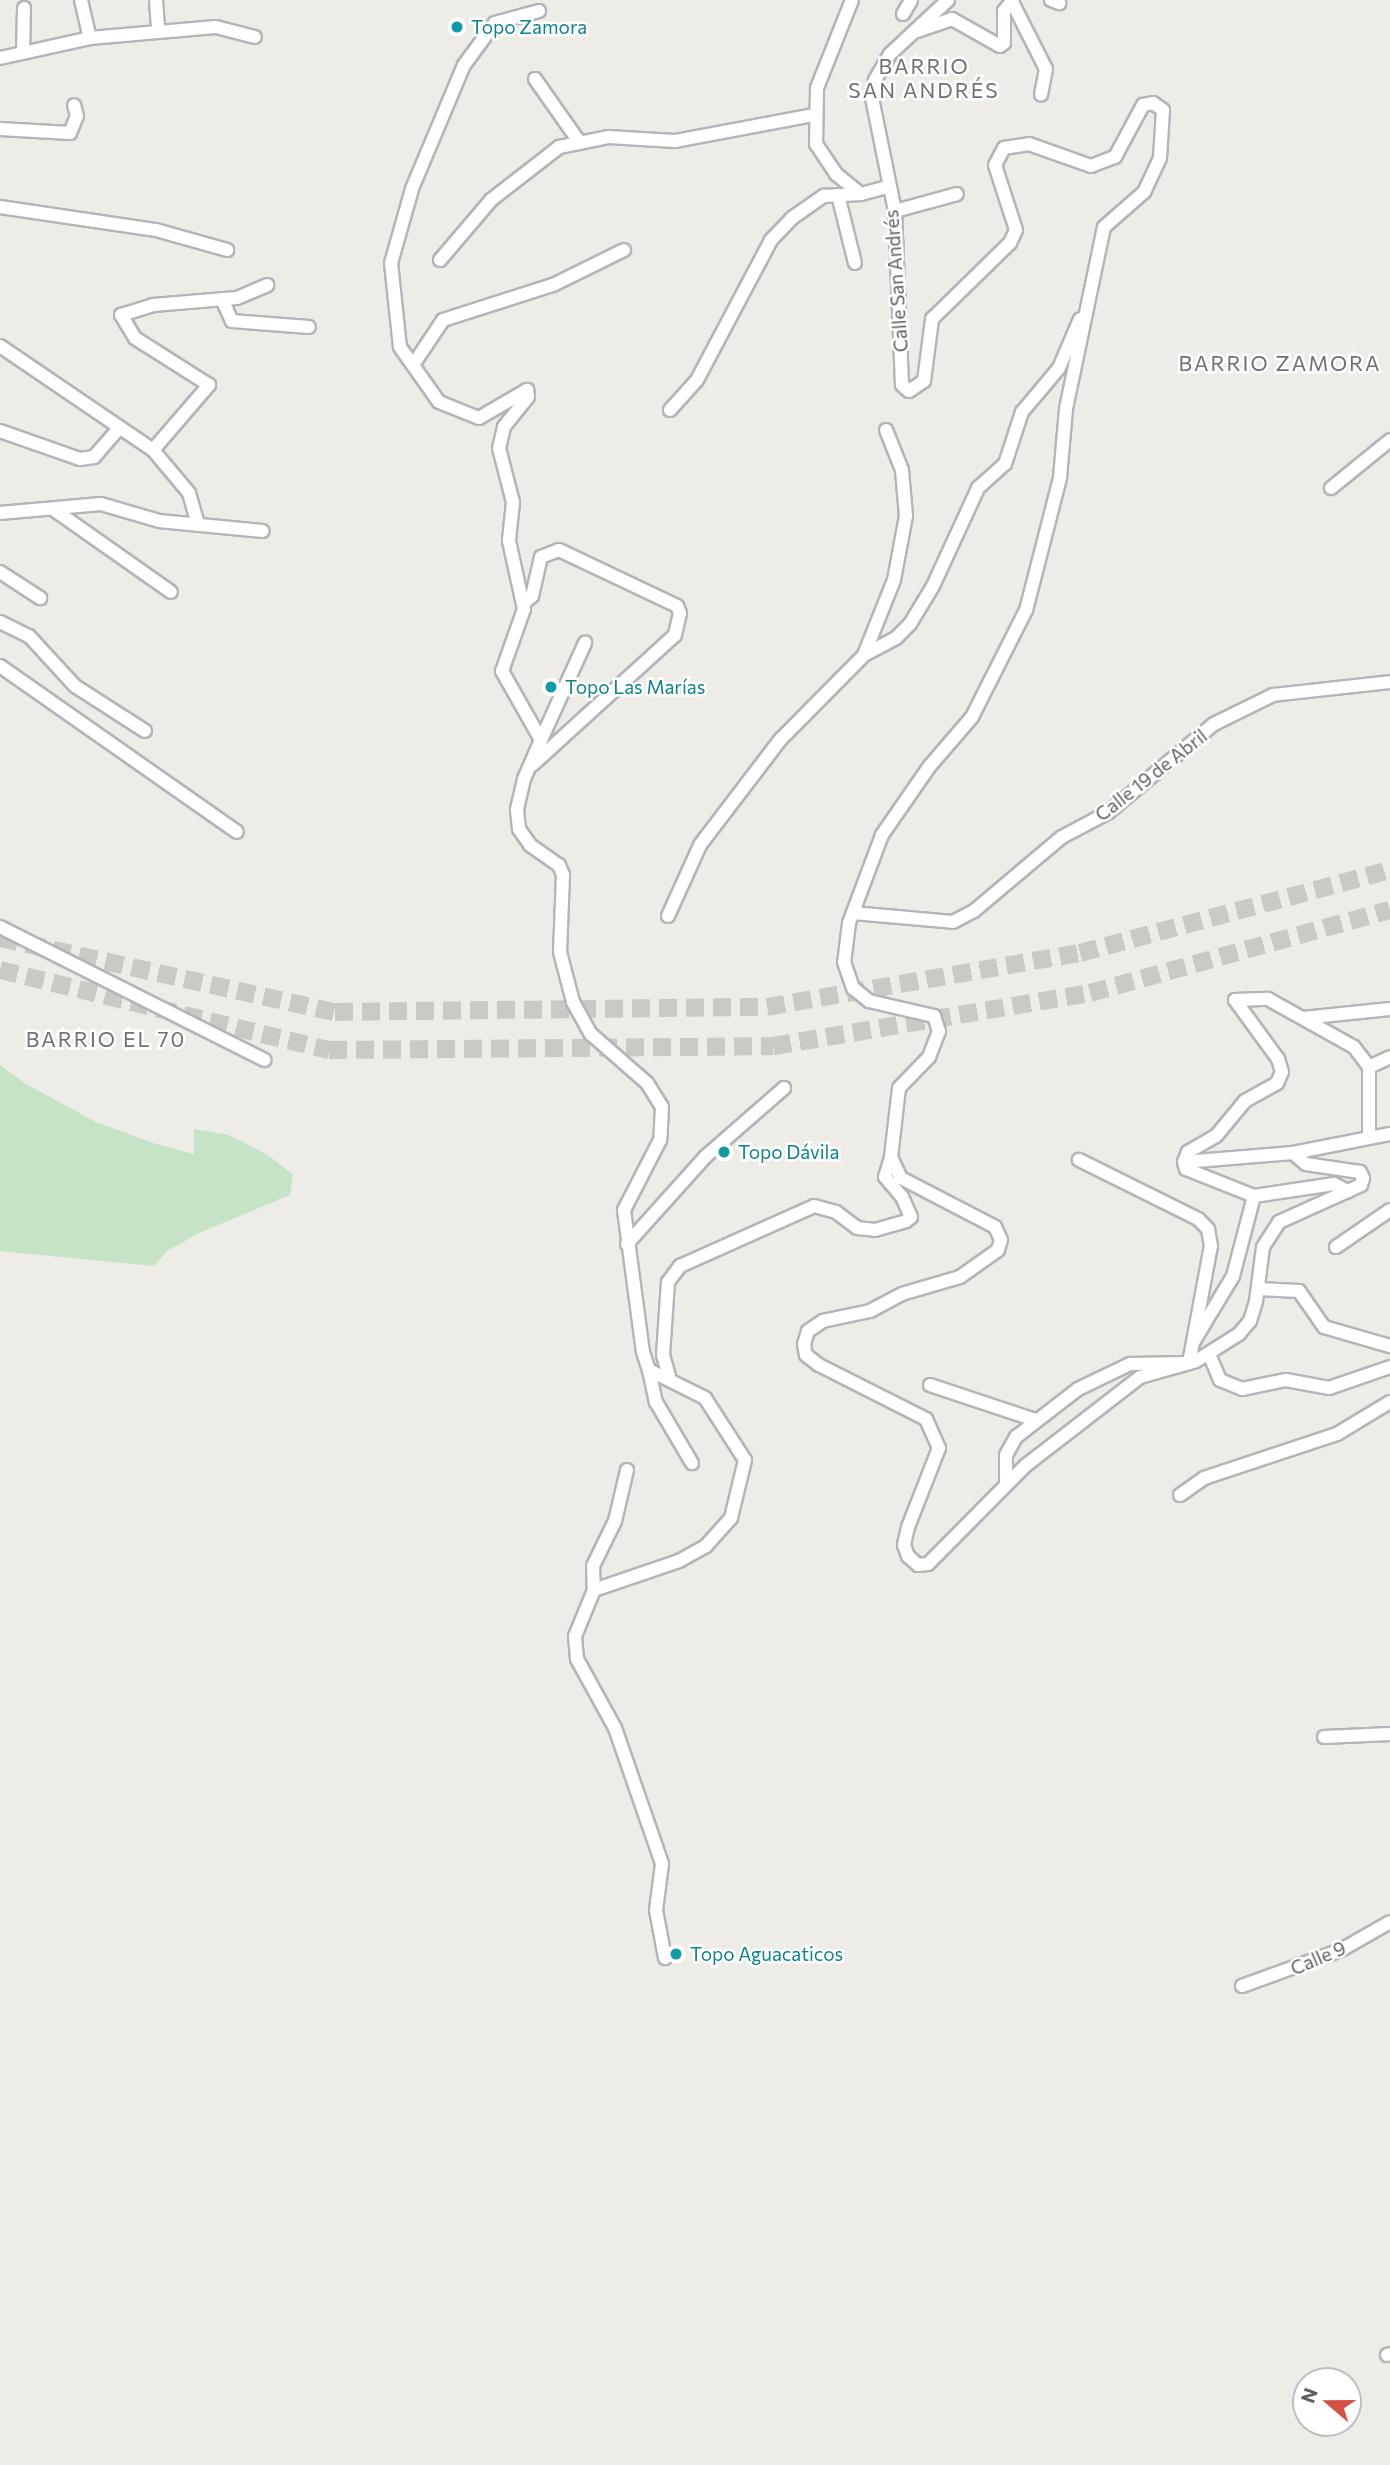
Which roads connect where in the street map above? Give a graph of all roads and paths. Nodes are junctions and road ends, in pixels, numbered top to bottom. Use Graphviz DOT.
graph roads {
  1 [pos="81,0"];
  2 [pos="156,0"];
  3 [pos="852,0"];
  4 [pos="911,0"];
  5 [pos="948,0"];
  6 [pos="1012,0"];
  7 [pos="24,8"];
  8 [pos="539,11"];
  9 [pos="903,14"];
  10 [pos="158,31"];
  11 [pos="914,32"];
  12 [pos="255,37"];
  13 [pos="90,38"];
  14 [pos="23,53"];
  15 [pos="0,58"];
  16 [pos="535,79"];
  17 [pos="1041,95"];
  18 [pos="74,105"];
  19 [pos="814,115"];
  20 [pos="0,129"];
  21 [pos="580,143"];
  22 [pos="887,187"];
  23 [pos="861,194"];
  24 [pos="957,194"];
  25 [pos="838,195"];
  26 [pos="0,207"];
  27 [pos="895,211"];
  28 [pos="227,250"];
  29 [pos="624,250"];
  30 [pos="440,260"];
  31 [pos="855,264"];
  32 [pos="267,285"];
  33 [pos="1094,286"];
  34 [pos="222,299"];
  35 [pos="309,327"];
  36 [pos="0,347"];
  37 [pos="413,365"];
  38 [pos="670,410"];
  39 [pos="118,429"];
  40 [pos="886,430"];
  41 [pos="0,431"];
  42 [pos="1390,440"];
  43 [pos="153,450"];
  44 [pos="1331,488"];
  45 [pos="53,509"];
  46 [pos="0,513"];
  47 [pos="198,525"];
  48 [pos="263,531"];
  49 [pos="0,572"];
  50 [pos="171,592"];
  51 [pos="40,598"];
  52 [pos="524,603"];
  53 [pos="0,622"];
  54 [pos="586,643"];
  55 [pos="863,655"];
  56 [pos="0,666"];
  57 [pos="1390,682"];
  58 [pos="145,731"];
  59 [pos="541,740"];
  60 [pos="533,764"];
  61 [pos="237,832"];
  62 [pos="853,913"];
  63 [pos="667,916"];
  64 [pos="0,927"];
  65 [pos="1390,1009"];
  66 [pos="1303,1018"];
  67 [pos="1390,1057"];
  68 [pos="264,1060"];
  69 [pos="1369,1067"];
  70 [pos="784,1088"];
  71 [pos="1389,1135"];
  72 [pos="1368,1136"];
  73 [pos="1293,1153"];
  74 [pos="891,1157"];
  75 [pos="1079,1160"];
  76 [pos="1184,1162"];
  77 [pos="1348,1191"];
  78 [pos="1254,1196"];
  79 [pos="1390,1210"];
  80 [pos="627,1244"];
  81 [pos="1336,1247"];
  82 [pos="1258,1289"];
  83 [pos="1192,1344"];
  84 [pos="1390,1346"];
  85 [pos="1209,1354"];
  86 [pos="1189,1363"];
  87 [pos="1390,1367"];
  88 [pos="649,1370"];
  89 [pos="669,1377"];
  90 [pos="930,1385"];
  91 [pos="1390,1402"];
  92 [pos="1035,1420"];
  93 [pos="692,1463"];
  94 [pos="627,1470"];
  95 [pos="1006,1485"];
  96 [pos="1180,1495"];
  97 [pos="594,1590"];
  98 [pos="1390,1734"];
  99 [pos="1324,1737"];
  100 [pos="1390,1923"];
  101 [pos="665,1958"];
  102 [pos="1242,1986"];
  1 -- 13 [label="street"];
  2 -- 10 [label="street"];
  3 -- 19 [label="street"];
  4 -- 9 [label="street"];
  5 -- 11 [label="street, Calle San Andrés"];
  6 -- 11 [label="street"];
  6 -- 17 [label="street"];
  7 -- 14 [label="street"];
  8 -- 37 [label="street"];
  10 -- 12 [label="street"];
  10 -- 13 [label="street"];
  11 -- 22 [label="street, Calle San Andrés"];
  13 -- 14 [label="street"];
  14 -- 15 [label="street"];
  16 -- 21 [label="street"];
  18 -- 20 [label="street"];
  19 -- 21 [label="street"];
  19 -- 23 [label="street"];
  21 -- 30 [label="street"];
  22 -- 23 [label="street"];
  22 -- 27 [label="street, Calle San Andrés"];
  23 -- 25 [label="street"];
  24 -- 27 [label="street"];
  25 -- 31 [label="street"];
  25 -- 38 [label="street"];
  26 -- 28 [label="street"];
  27 -- 33 [label="street, Calle San Andrés"];
  29 -- 37 [label="street"];
  32 -- 34 [label="street"];
  33 -- 55 [label="street"];
  33 -- 62 [label="street"];
  34 -- 35 [label="street"];
  34 -- 43 [label="street"];
  36 -- 39 [label="street"];
  37 -- 52 [label="street"];
  39 -- 41 [label="street"];
  39 -- 43 [label="street"];
  40 -- 55 [label="street"];
  42 -- 44 [label="street"];
  43 -- 47 [label="street"];
  45 -- 46 [label="street"];
  45 -- 47 [label="street"];
  45 -- 50 [label="street"];
  47 -- 48 [label="street"];
  49 -- 51 [label="street"];
  52 -- 59 [label="street"];
  52 -- 60 [label="street"];
  53 -- 58 [label="street"];
  54 -- 59 [label="street"];
  55 -- 63 [label="street"];
  56 -- 61 [label="street"];
  57 -- 62 [label="street, Calle 19 de Abril"];
  59 -- 60 [label="street"];
  60 -- 80 [label="street"];
  62 -- 74 [label="street"];
  64 -- 68 [label="street"];
  65 -- 66 [label="street"];
  66 -- 69 [label="street"];
  66 -- 76 [label="street"];
  67 -- 69 [label="street"];
  69 -- 72 [label="street"];
  70 -- 80 [label="street"];
  71 -- 72 [label="street"];
  72 -- 73 [label="street"];
  73 -- 76 [label="street"];
  73 -- 77 [label="street"];
  74 -- 89 [label="street"];
  74 -- 95 [label="street"];
  75 -- 83 [label="street"];
  76 -- 78 [label="street"];
  77 -- 78 [label="street"];
  77 -- 82 [label="street"];
  78 -- 83 [label="street"];
  79 -- 81 [label="street"];
  80 -- 88 [label="street"];
  82 -- 84 [label="street"];
  82 -- 85 [label="street"];
  83 -- 86 [label="street"];
  85 -- 86 [label="street"];
  85 -- 87 [label="street"];
  86 -- 92 [label="street"];
  86 -- 95 [label="street"];
  88 -- 89 [label="street"];
  88 -- 93 [label="street"];
  89 -- 97 [label="street"];
  90 -- 92 [label="street"];
  91 -- 96 [label="street"];
  92 -- 95 [label="street"];
  94 -- 97 [label="street"];
  97 -- 101 [label="street"];
  98 -- 99 [label="street"];
  100 -- 102 [label="street, Calle 9"];
}
